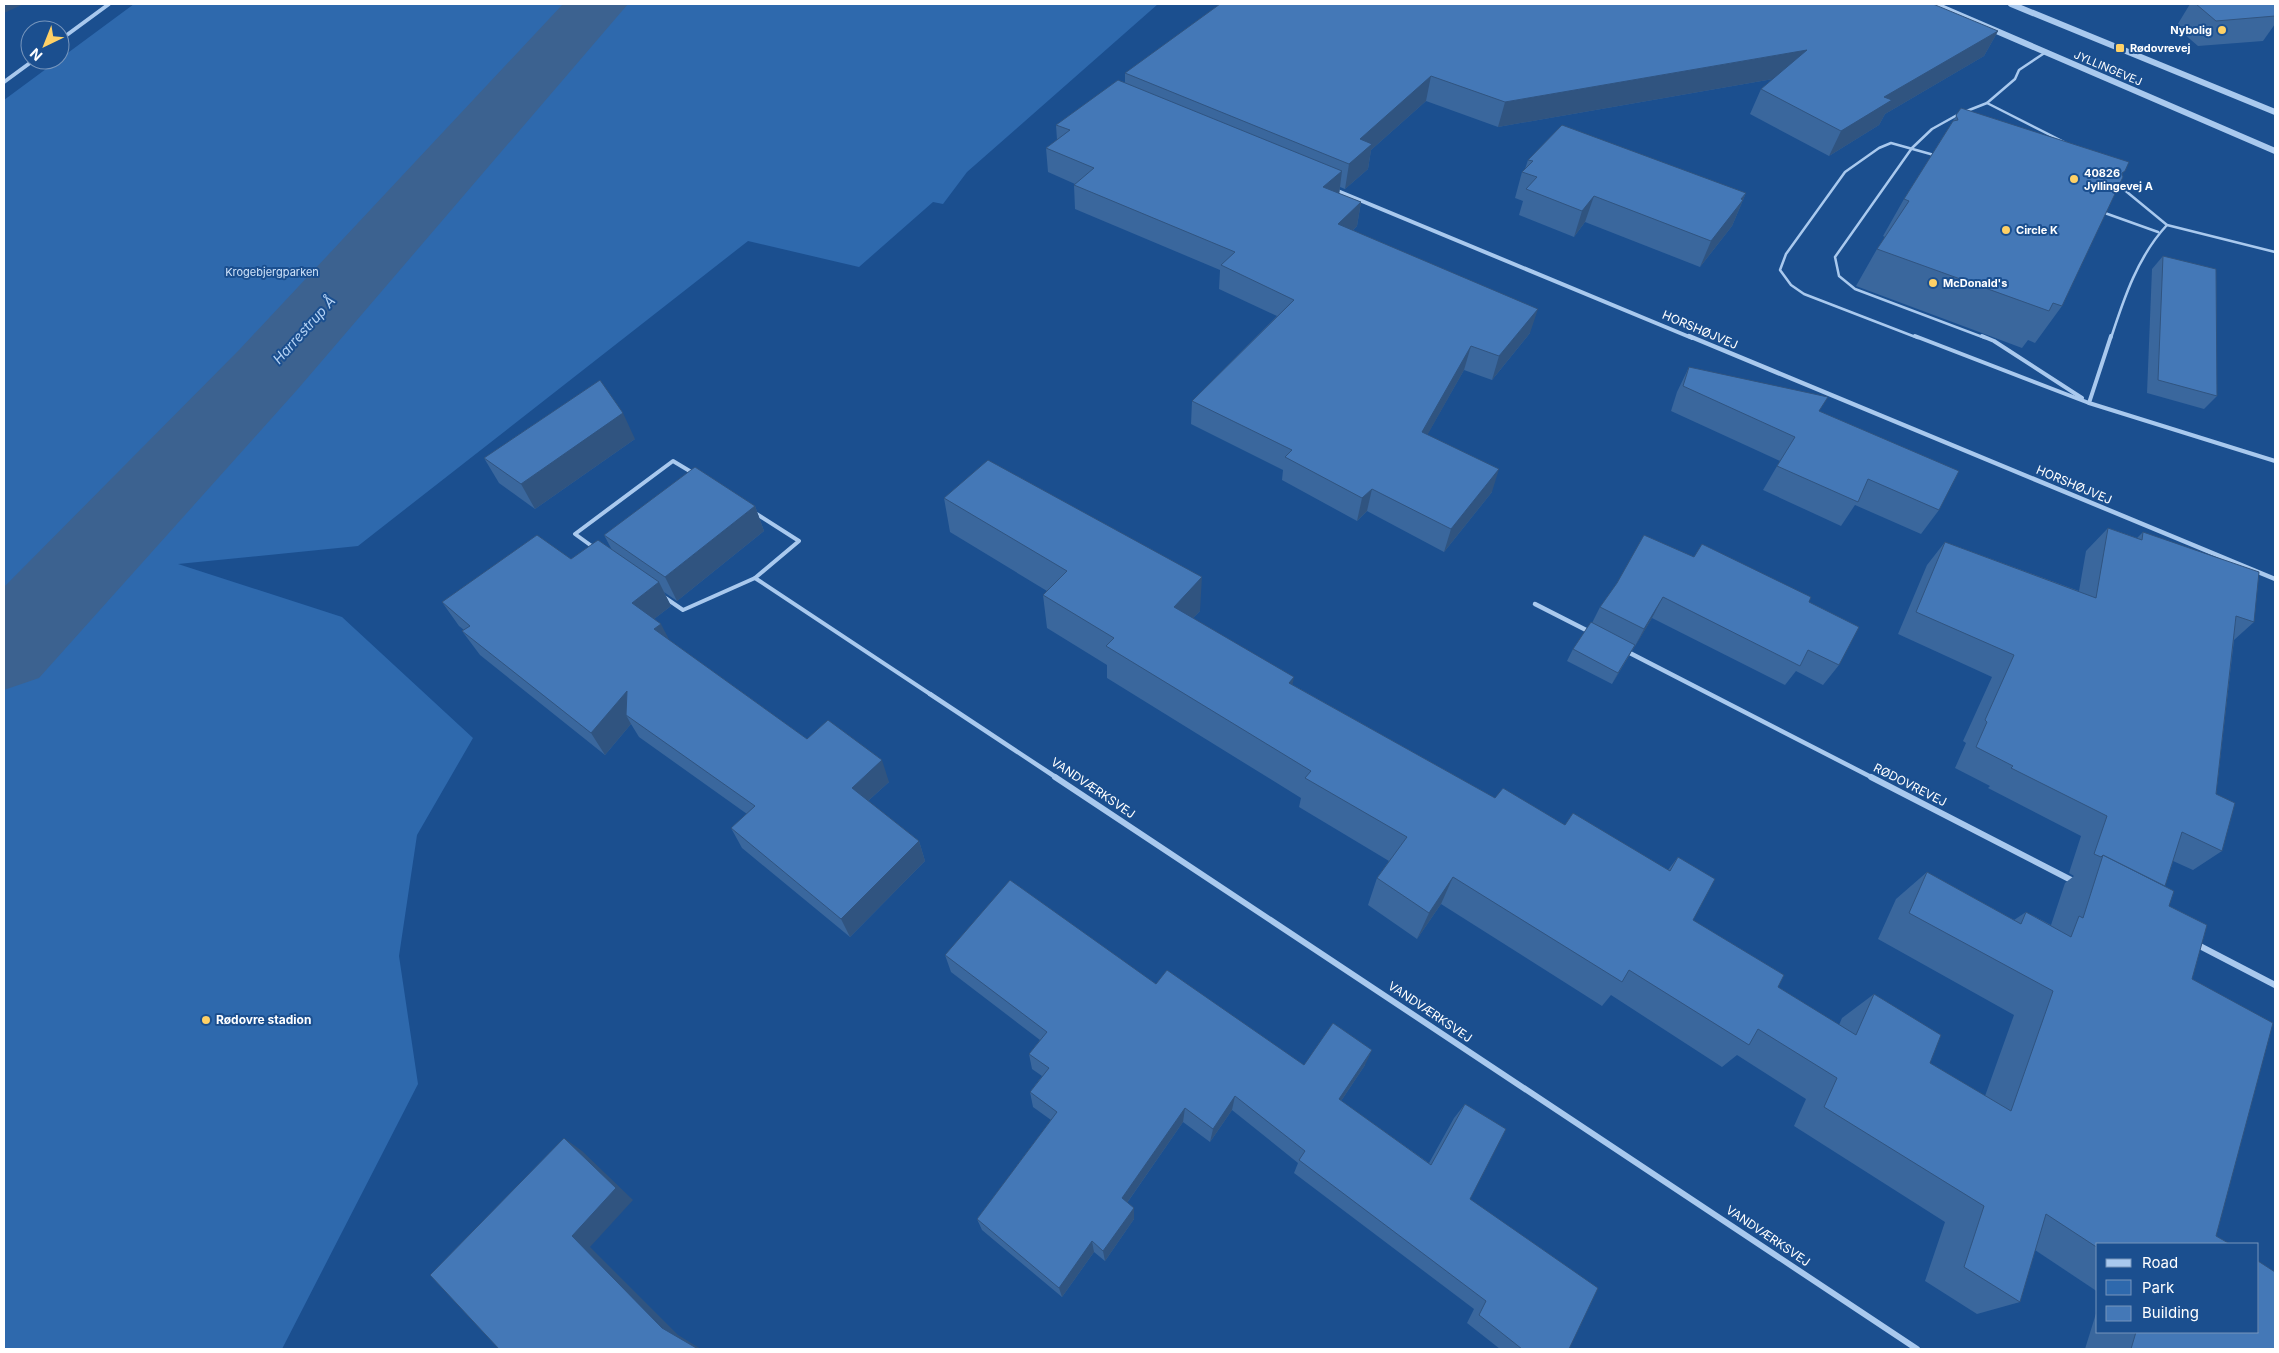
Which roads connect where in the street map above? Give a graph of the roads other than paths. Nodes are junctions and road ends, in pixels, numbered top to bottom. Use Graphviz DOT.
graph roads {
  1 [pos="109,4"];
  2 [pos="1934,4"];
  3 [pos="2011,4"];
  4 [pos="70,33"];
  5 [pos="2046,52"];
  6 [pos="20,70"];
  7 [pos="4,82"];
  8 [pos="1987,103"];
  9 [pos="2275,112"];
  10 [pos="1912,148"];
  11 [pos="2073,148"];
  12 [pos="2275,151"];
  13 [pos="1934,155"];
  14 [pos="2110,178"];
  15 [pos="1331,188"];
  16 [pos="2098,211"];
  17 [pos="2167,225"];
  18 [pos="2158,232"];
  19 [pos="2275,252"];
  20 [pos="2089,403"];
  21 [pos="2275,461"];
  22 [pos="698,477"];
  23 [pos="749,509"];
  24 [pos="598,551"];
  25 [pos="754,578"];
  26 [pos="2275,579"];
  27 [pos="659,594"];
  28 [pos="1535,604"];
  29 [pos="1597,636"];
  30 [pos="1614,644"];
  31 [pos="930,694"];
  32 [pos="2081,885"];
  33 [pos="2187,940"];
  34 [pos="2275,985"];
  35 [pos="1917,1349"];
  1 -- 4 [label="street"];
  2 -- 5 [label="street, JYLLINGEVEJ"];
  3 -- 9 [label="street, JYLLINGEVEJ"];
  5 -- 8 [label="lane"];
  5 -- 12 [label="street, JYLLINGEVEJ"];
  6 -- 7 [label="street"];
  8 -- 10 [label="lane"];
  8 -- 11 [label="lane"];
  10 -- 13 [label="lane"];
  10 -- 20 [label="lane"];
  10 -- 20 [label="lane"];
  14 -- 17 [label="lane"];
  15 -- 26 [label="street, HORSHØJVEJ"];
  16 -- 18 [label="lane"];
  17 -- 18 [label="lane"];
  17 -- 19 [label="lane"];
  18 -- 20 [label="lane"];
  20 -- 21 [label="lane"];
  22 -- 24 [label="lane"];
  23 -- 25 [label="lane"];
  25 -- 27 [label="lane"];
  25 -- 31 [label="lane"];
  28 -- 29 [label="street"];
  30 -- 32 [label="street, RØDOVREVEJ"];
  31 -- 35 [label="street, VANDVÆRKSVEJ"];
  33 -- 34 [label="street"];
}
